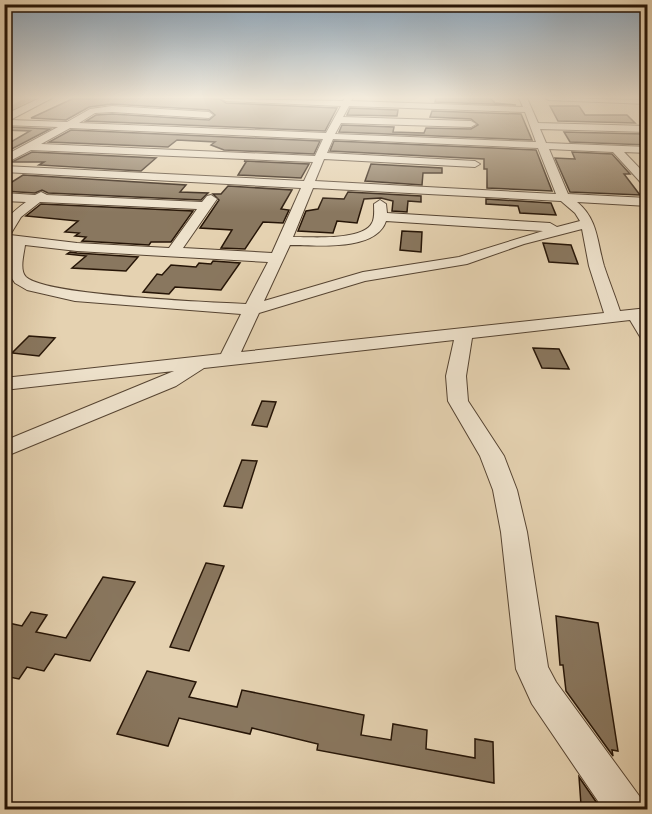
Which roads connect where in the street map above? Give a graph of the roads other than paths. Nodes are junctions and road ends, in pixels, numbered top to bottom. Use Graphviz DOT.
graph roads {
  1 [pos="50,136"];
  2 [pos="186,136"];
  3 [pos="329,136"];
  4 [pos="472,136"];
  5 [pos="538,136"];
  6 [pos="22,138"];
  7 [pos="43,140"];
  8 [pos="473,143"];
  9 [pos="543,146"];
  10 [pos="32,147"];
  11 [pos="616,149"];
  12 [pos="648,150"];
  13 [pos="170,152"];
  14 [pos="319,158"];
  15 [pos="4,161"];
  16 [pos="4,169"];
  17 [pos="93,173"];
  18 [pos="642,173"];
  19 [pos="147,176"];
  20 [pos="477,178"];
  21 [pos="224,180"];
  22 [pos="648,184"];
  23 [pos="307,185"];
  24 [pos="380,188"];
  25 [pos="4,197"];
  26 [pos="563,198"];
  27 [pos="36,199"];
  28 [pos="648,202"];
  29 [pos="206,206"];
  30 [pos="380,217"];
  31 [pos="588,223"];
  32 [pos="566,229"];
  33 [pos="7,238"];
  34 [pos="284,240"];
  35 [pos="173,252"];
  36 [pos="277,258"];
  37 [pos="252,310"];
  38 [pos="642,314"];
  39 [pos="614,317"];
  40 [pos="464,334"];
  41 [pos="648,336"];
  42 [pos="228,359"];
  43 [pos="204,363"];
  44 [pos="4,384"];
  45 [pos="4,450"];
  46 [pos="627,810"];
  1 -- 7 [label="street"];
  2 -- 13 [label="street"];
  3 -- 8 [label="street"];
  3 -- 14 [label="street"];
  4 -- 8 [label="street"];
  5 -- 9 [label="street"];
  6 -- 7 [label="street"];
  7 -- 10 [label="street"];
  8 -- 9 [label="street"];
  8 -- 20 [label="street"];
  9 -- 11 [label="street"];
  9 -- 26 [label="street"];
  10 -- 13 [label="street"];
  10 -- 15 [label="street"];
  11 -- 12 [label="street"];
  11 -- 18 [label="street"];
  13 -- 14 [label="street"];
  13 -- 19 [label="street"];
  14 -- 20 [label="street"];
  14 -- 23 [label="street"];
  16 -- 17 [label="street"];
  17 -- 19 [label="street"];
  17 -- 27 [label="street"];
  18 -- 22 [label="street"];
  19 -- 21 [label="street"];
  20 -- 24 [label="street"];
  20 -- 26 [label="street"];
  21 -- 23 [label="street"];
  21 -- 29 [label="street"];
  23 -- 24 [label="street"];
  23 -- 34 [label="street"];
  24 -- 30 [label="street"];
  25 -- 27 [label="street"];
  26 -- 28 [label="street"];
  26 -- 31 [label="street"];
  27 -- 29 [label="street"];
  27 -- 33 [label="street"];
  29 -- 35 [label="street"];
  30 -- 32 [label="street"];
  30 -- 34 [label="street"];
  31 -- 32 [label="street"];
  31 -- 39 [label="street"];
  32 -- 37 [label="street"];
  33 -- 35 [label="street"];
  33 -- 37 [label="street"];
  34 -- 36 [label="street"];
  35 -- 36 [label="street"];
  36 -- 37 [label="street"];
  37 -- 42 [label="street"];
  38 -- 39 [label="street"];
  38 -- 41 [label="street"];
  39 -- 40 [label="street"];
  40 -- 42 [label="street"];
  40 -- 46 [label="street"];
  42 -- 43 [label="street"];
  43 -- 44 [label="street"];
  43 -- 45 [label="street"];
}
